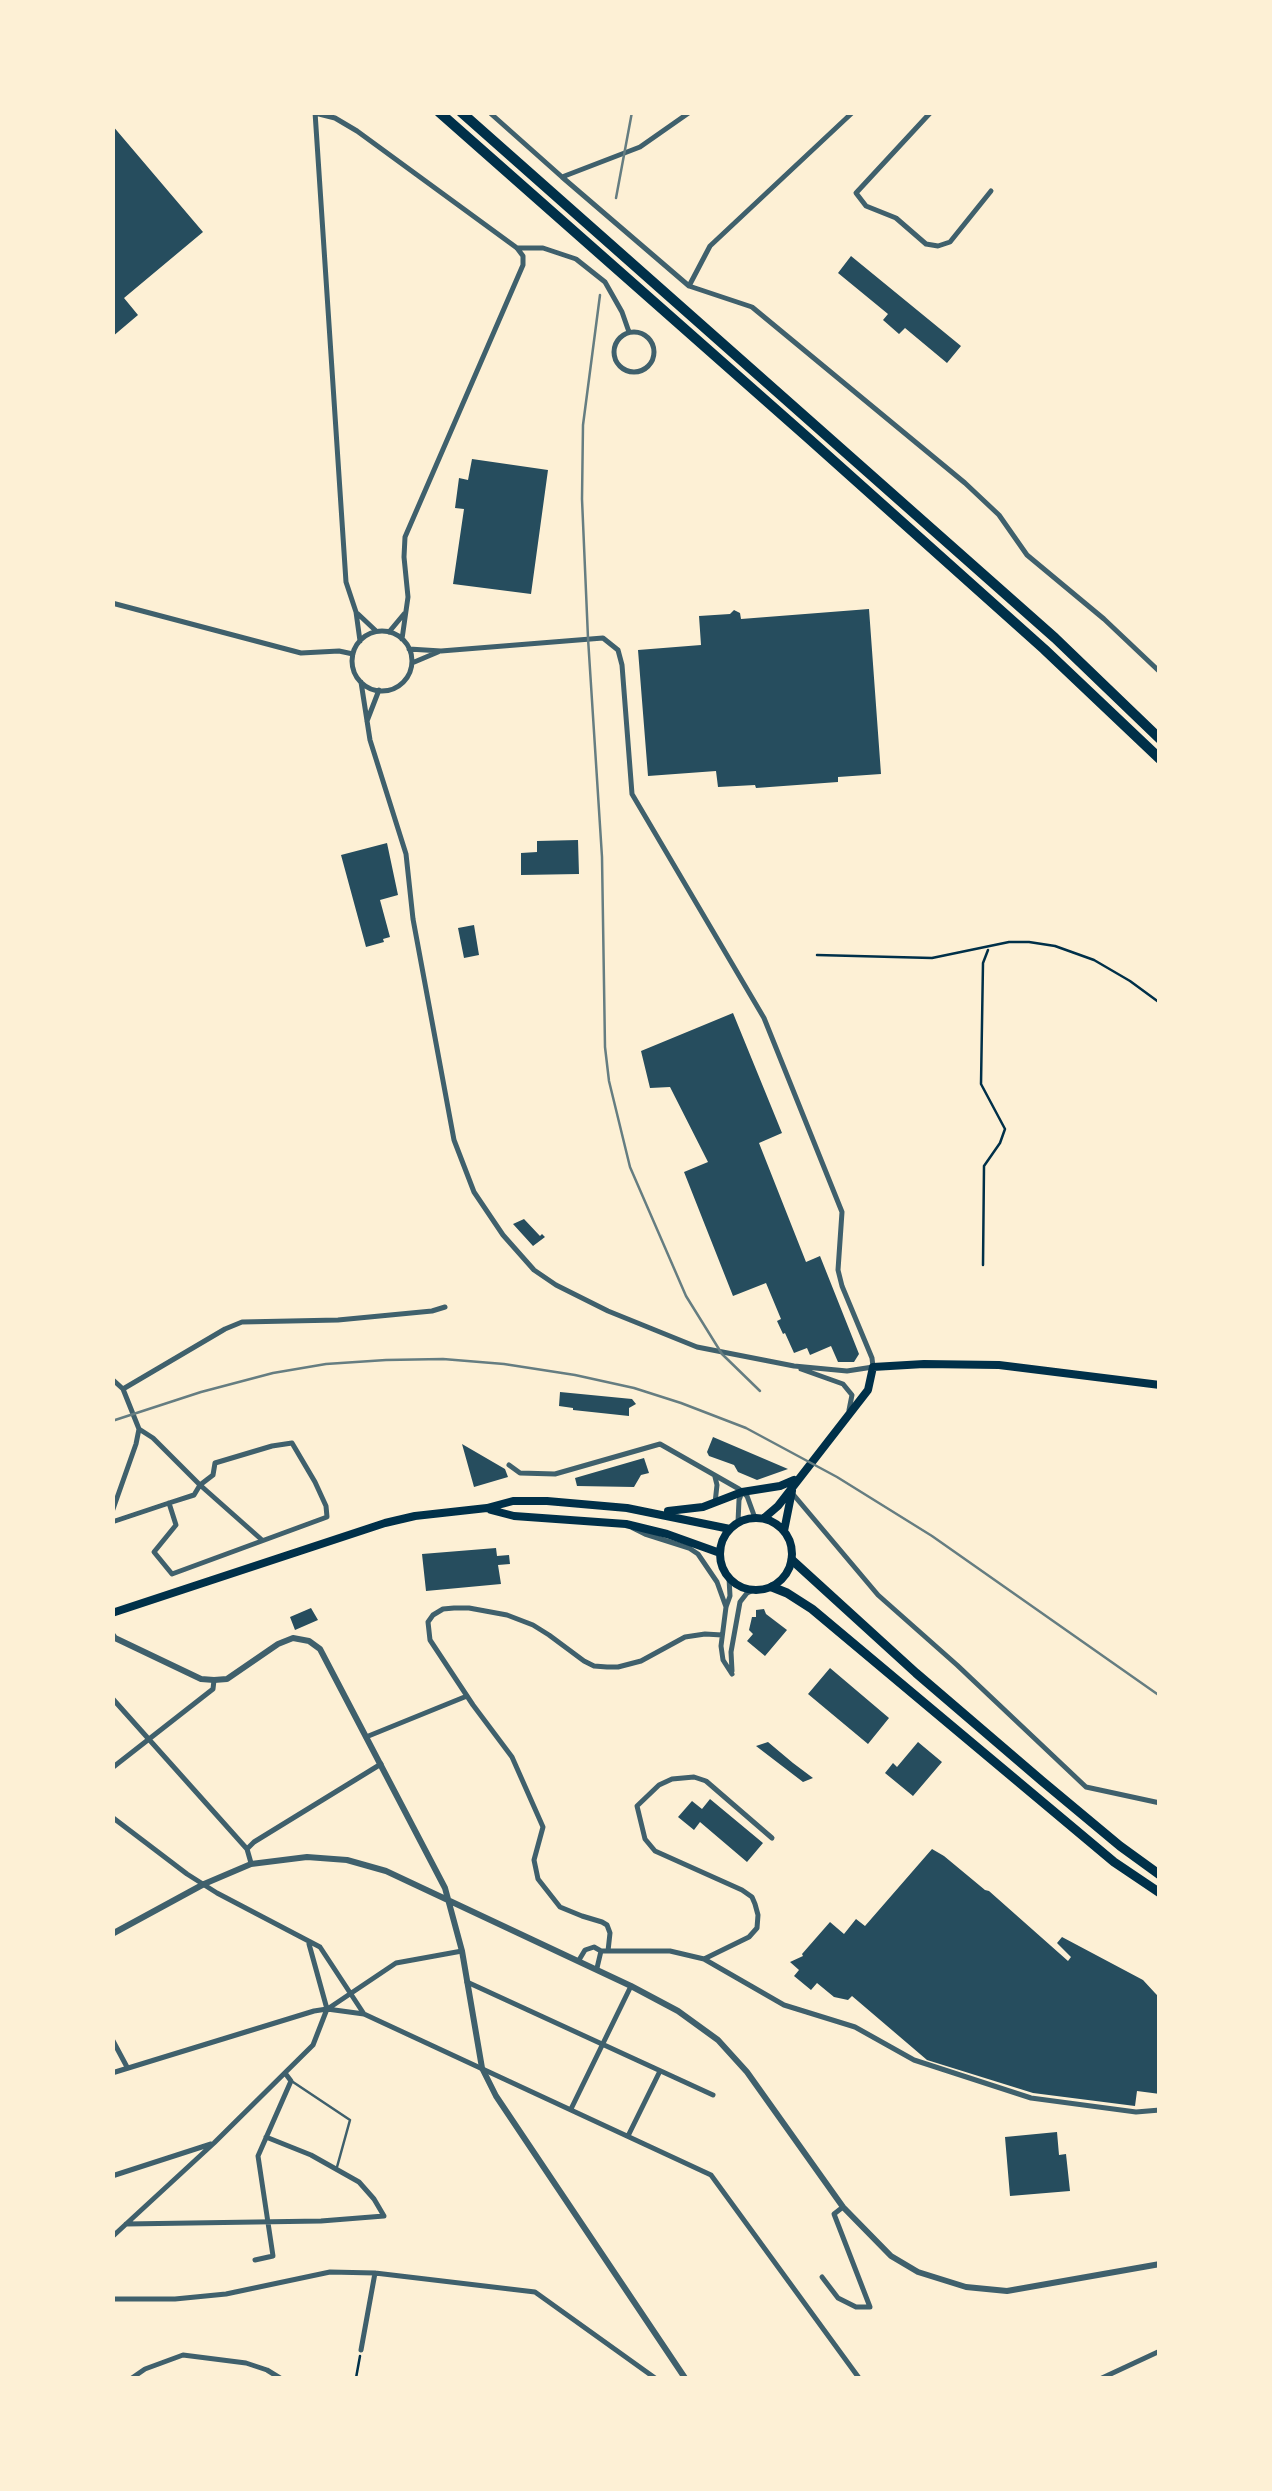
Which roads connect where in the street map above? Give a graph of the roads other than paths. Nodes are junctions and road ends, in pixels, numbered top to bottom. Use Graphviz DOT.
graph roads {
  1 [pos="438,112"];
  2 [pos="461,112"];
  3 [pos="489,112"];
  4 [pos="690,112"];
  5 [pos="853,112"];
  6 [pos="932,112"];
  7 [pos="315,113"];
  8 [pos="562,177"];
  9 [pos="991,191"];
  10 [pos="517,248"];
  11 [pos="689,286"];
  12 [pos="628,332"];
  13 [pos="112,603"];
  14 [pos="356,612"];
  15 [pos="406,612"];
  16 [pos="376,632"];
  17 [pos="388,632"];
  18 [pos="402,638"];
  19 [pos="360,641"];
  20 [pos="410,648"];
  21 [pos="441,651"];
  22 [pos="353,654"];
  23 [pos="412,663"];
  24 [pos="1160,672"];
  25 [pos="360,682"];
  26 [pos="379,690"];
  27 [pos="366,724"];
  28 [pos="1160,739"];
  29 [pos="1160,759"];
  30 [pos="445,1307"];
  31 [pos="794,1366"];
  32 [pos="873,1367"];
  33 [pos="112,1379"];
  34 [pos="1160,1385"];
  35 [pos="124,1391"];
  36 [pos="854,1402"];
  37 [pos="138,1425"];
  38 [pos="509,1465"];
  39 [pos="715,1477"];
  40 [pos="798,1478"];
  41 [pos="200,1485"];
  42 [pos="742,1492"];
  43 [pos="792,1492"];
  44 [pos="169,1503"];
  45 [pos="715,1503"];
  46 [pos="487,1508"];
  47 [pos="626,1508"];
  48 [pos="112,1512"];
  49 [pos="760,1518"];
  50 [pos="112,1522"];
  51 [pos="738,1522"];
  52 [pos="626,1524"];
  53 [pos="730,1529"];
  54 [pos="784,1531"];
  55 [pos="262,1540"];
  56 [pos="720,1552"];
  57 [pos="792,1560"];
  58 [pos="729,1578"];
  59 [pos="772,1587"];
  60 [pos="754,1590"];
  61 [pos="726,1607"];
  62 [pos="112,1613"];
  63 [pos="112,1634"];
  64 [pos="722,1636"];
  65 [pos="214,1680"];
  66 [pos="467,1696"];
  67 [pos="112,1698"];
  68 [pos="366,1737"];
  69 [pos="149,1739"];
  70 [pos="381,1764"];
  71 [pos="112,1768"];
  72 [pos="1160,1803"];
  73 [pos="112,1818"];
  74 [pos="772,1838"];
  75 [pos="247,1849"];
  76 [pos="251,1864"];
  77 [pos="1160,1875"];
  78 [pos="204,1884"];
  79 [pos="1160,1892"];
  80 [pos="449,1900"];
  81 [pos="112,1934"];
  82 [pos="308,1941"];
  83 [pos="604,1951"];
  84 [pos="462,1952"];
  85 [pos="704,1959"];
  86 [pos="579,1960"];
  87 [pos="597,1968"];
  88 [pos="467,1982"];
  89 [pos="631,1986"];
  90 [pos="350,1994"];
  91 [pos="327,2010"];
  92 [pos="364,2014"];
  93 [pos="112,2039"];
  94 [pos="604,2045"];
  95 [pos="128,2068"];
  96 [pos="482,2068"];
  97 [pos="660,2070"];
  98 [pos="285,2072"];
  99 [pos="112,2073"];
  100 [pos="292,2081"];
  101 [pos="713,2095"];
  102 [pos="572,2109"];
  103 [pos="1160,2110"];
  104 [pos="628,2136"];
  105 [pos="266,2137"];
  106 [pos="214,2143"];
  107 [pos="337,2168"];
  108 [pos="112,2176"];
  109 [pos="843,2207"];
  110 [pos="268,2222"];
  111 [pos="126,2224"];
  112 [pos="112,2237"];
  113 [pos="255,2260"];
  114 [pos="1160,2264"];
  115 [pos="375,2274"];
  116 [pos="822,2277"];
  117 [pos="112,2299"];
  118 [pos="361,2350"];
  119 [pos="1160,2350"];
  120 [pos="132,2378"];
  121 [pos="280,2378"];
  122 [pos="655,2378"];
  123 [pos="685,2378"];
  124 [pos="859,2378"];
  125 [pos="1102,2378"];
  1 -- 29 [label="highway"];
  2 -- 28 [label="highway"];
  3 -- 8 [label="street"];
  4 -- 8 [label="street"];
  5 -- 11 [label="street"];
  6 -- 9 [label="street"];
  7 -- 10 [label="street"];
  7 -- 14 [label="street"];
  8 -- 11 [label="street"];
  10 -- 12 [label="street"];
  10 -- 15 [label="street"];
  11 -- 24 [label="street"];
  12 -- 12 [label="street"];
  13 -- 22 [label="street"];
  14 -- 16 [label="street"];
  14 -- 19 [label="street"];
  15 -- 17 [label="street"];
  15 -- 18 [label="street"];
  16 -- 17 [label="street"];
  16 -- 19 [label="street"];
  17 -- 18 [label="street"];
  18 -- 20 [label="street"];
  19 -- 22 [label="street"];
  20 -- 21 [label="street"];
  20 -- 23 [label="street"];
  21 -- 23 [label="street"];
  21 -- 32 [label="street"];
  22 -- 25 [label="street"];
  23 -- 26 [label="street"];
  25 -- 26 [label="street"];
  25 -- 27 [label="street"];
  26 -- 27 [label="street"];
  27 -- 31 [label="street"];
  30 -- 35 [label="street"];
  31 -- 32 [label="street"];
  31 -- 36 [label="street"];
  32 -- 34 [label="main road"];
  32 -- 36 [label="main road"];
  33 -- 35 [label="street"];
  35 -- 37 [label="street"];
  36 -- 40 [label="main road"];
  37 -- 41 [label="street"];
  37 -- 48 [label="street"];
  38 -- 39 [label="street"];
  39 -- 42 [label="street"];
  39 -- 45 [label="street"];
  40 -- 42 [label="main road"];
  40 -- 43 [label="main road"];
  40 -- 49 [label="main road"];
  41 -- 44 [label="street"];
  41 -- 55 [label="street"];
  41 -- 55 [label="street"];
  42 -- 45 [label="main road"];
  42 -- 49 [label="street"];
  42 -- 51 [label="street"];
  43 -- 54 [label="main road"];
  43 -- 72 [label="street"];
  44 -- 50 [label="street"];
  44 -- 55 [label="street"];
  45 -- 47 [label="main road"];
  46 -- 47 [label="main road"];
  46 -- 52 [label="main road"];
  46 -- 62 [label="main road"];
  47 -- 53 [label="main road"];
  49 -- 51 [label="main road"];
  49 -- 54 [label="main road"];
  51 -- 53 [label="main road"];
  52 -- 56 [label="main road"];
  52 -- 61 [label="street"];
  53 -- 56 [label="main road"];
  54 -- 57 [label="main road"];
  56 -- 58 [label="main road"];
  57 -- 59 [label="main road"];
  57 -- 77 [label="main road"];
  58 -- 60 [label="main road"];
  58 -- 61 [label="street"];
  59 -- 60 [label="main road"];
  59 -- 79 [label="main road"];
  60 -- 64 [label="street"];
  61 -- 64 [label="street"];
  63 -- 65 [label="street"];
  64 -- 66 [label="street"];
  65 -- 68 [label="street"];
  65 -- 69 [label="street"];
  66 -- 68 [label="street"];
  66 -- 83 [label="street"];
  67 -- 69 [label="street"];
  68 -- 70 [label="street"];
  69 -- 71 [label="street"];
  69 -- 75 [label="street"];
  70 -- 75 [label="street"];
  70 -- 80 [label="street"];
  73 -- 78 [label="street"];
  74 -- 85 [label="street"];
  75 -- 76 [label="street"];
  76 -- 78 [label="street"];
  76 -- 80 [label="street"];
  78 -- 81 [label="street"];
  78 -- 82 [label="street"];
  80 -- 84 [label="street"];
  80 -- 86 [label="street"];
  82 -- 90 [label="street"];
  82 -- 91 [label="street"];
  83 -- 85 [label="street"];
  83 -- 86 [label="street"];
  83 -- 87 [label="street"];
  84 -- 88 [label="street"];
  84 -- 90 [label="street"];
  85 -- 103 [label="street"];
  86 -- 87 [label="street"];
  87 -- 89 [label="street"];
  88 -- 94 [label="street"];
  88 -- 96 [label="street"];
  89 -- 94 [label="street"];
  89 -- 109 [label="street"];
  90 -- 91 [label="street"];
  90 -- 92 [label="street"];
  91 -- 92 [label="street"];
  91 -- 95 [label="street"];
  91 -- 98 [label="street"];
  92 -- 96 [label="street"];
  93 -- 95 [label="street"];
  94 -- 97 [label="street"];
  94 -- 102 [label="street"];
  95 -- 99 [label="street"];
  96 -- 102 [label="street"];
  96 -- 123 [label="street"];
  97 -- 101 [label="street"];
  97 -- 104 [label="street"];
  98 -- 100 [label="street"];
  98 -- 106 [label="street"];
  100 -- 105 [label="street"];
  100 -- 107 [label="lane"];
  102 -- 104 [label="street"];
  104 -- 124 [label="street"];
  105 -- 107 [label="street"];
  105 -- 110 [label="street"];
  106 -- 108 [label="street"];
  106 -- 111 [label="street"];
  107 -- 110 [label="street"];
  109 -- 114 [label="street"];
  109 -- 116 [label="street"];
  110 -- 111 [label="street"];
  110 -- 113 [label="street"];
  111 -- 112 [label="street"];
  115 -- 117 [label="street"];
  115 -- 118 [label="street"];
  115 -- 122 [label="street"];
  119 -- 125 [label="street"];
  120 -- 121 [label="street"];
}
